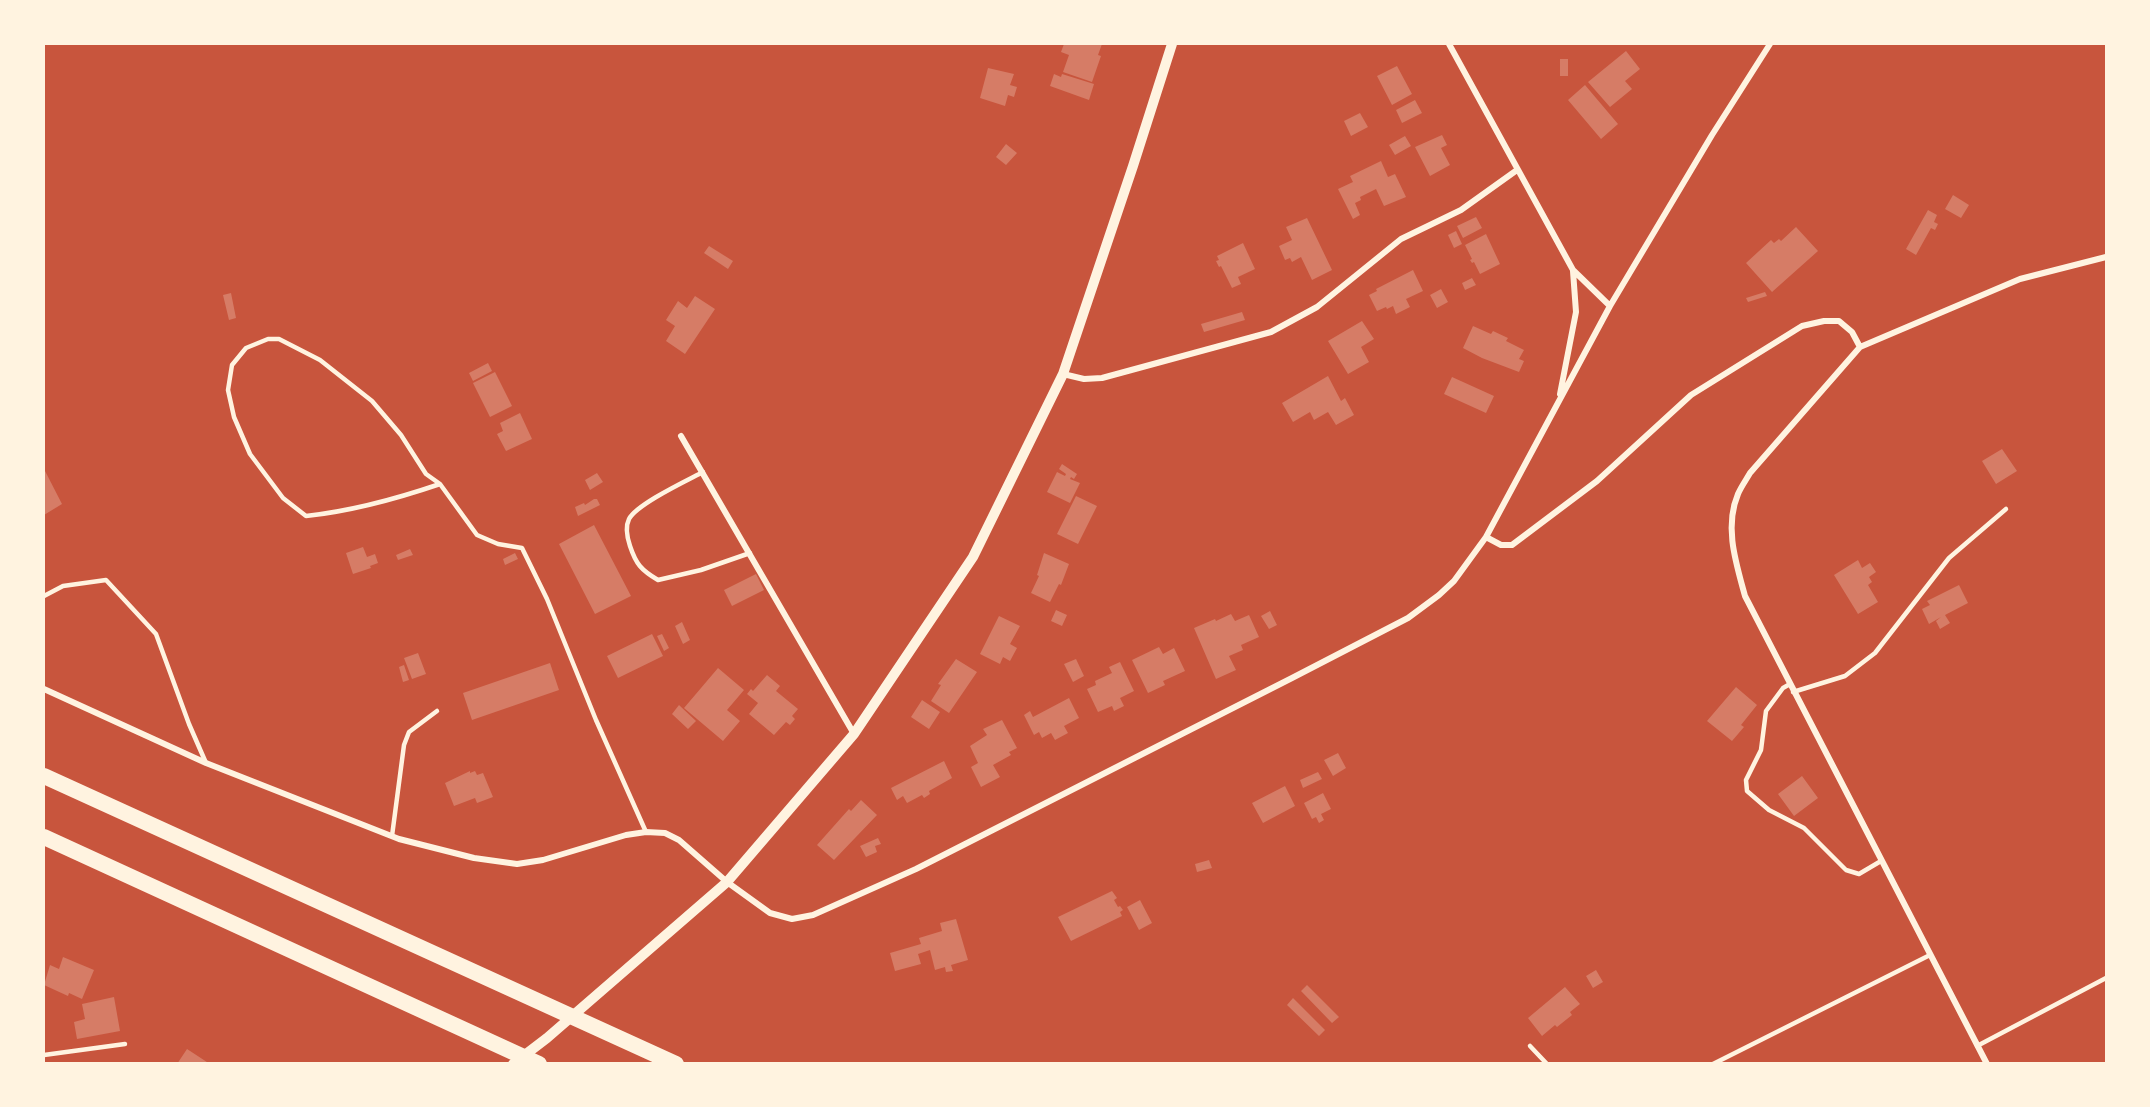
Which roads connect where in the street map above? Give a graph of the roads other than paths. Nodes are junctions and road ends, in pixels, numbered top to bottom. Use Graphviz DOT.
graph roads {
  1 [pos="1172,44"];
  2 [pos="1449,44"];
  3 [pos="1770,44"];
  4 [pos="1517,170"];
  5 [pos="2106,257"];
  6 [pos="1573,270"];
  7 [pos="1610,306"];
  8 [pos="1860,347"];
  9 [pos="1063,374"];
  10 [pos="1559,400"];
  11 [pos="681,436"];
  12 [pos="703,472"];
  13 [pos="440,484"];
  14 [pos="2006,508"];
  15 [pos="1486,537"];
  16 [pos="750,553"];
  17 [pos="44,596"];
  18 [pos="1790,684"];
  19 [pos="44,690"];
  20 [pos="1793,692"];
  21 [pos="437,711"];
  22 [pos="854,734"];
  23 [pos="206,763"];
  24 [pos="44,776"];
  25 [pos="646,832"];
  26 [pos="392,836"];
  27 [pos="44,837"];
  28 [pos="1881,861"];
  29 [pos="727,882"];
  30 [pos="1930,956"];
  31 [pos="2106,978"];
  32 [pos="125,1044"];
  33 [pos="1530,1046"];
  34 [pos="1977,1046"];
  35 [pos="44,1055"];
  36 [pos="513,1064"];
  37 [pos="538,1064"];
  38 [pos="676,1064"];
  39 [pos="1547,1064"];
  40 [pos="1713,1064"];
  41 [pos="1987,1064"];
  1 -- 9 [label="street"];
  2 -- 4 [label="street"];
  3 -- 7 [label="street"];
  4 -- 6 [label="street"];
  4 -- 9 [label="street"];
  5 -- 8 [label="street"];
  6 -- 7 [label="street"];
  6 -- 10 [label="street"];
  7 -- 10 [label="street"];
  8 -- 15 [label="street"];
  8 -- 18 [label="street"];
  9 -- 22 [label="street"];
  10 -- 15 [label="street"];
  11 -- 12 [label="street"];
  12 -- 16 [label="street"];
  12 -- 16 [label="lane"];
  13 -- 13 [label="lane"];
  13 -- 25 [label="lane"];
  14 -- 20 [label="lane"];
  15 -- 29 [label="street"];
  16 -- 22 [label="street"];
  17 -- 23 [label="lane"];
  18 -- 20 [label="street"];
  18 -- 28 [label="lane"];
  19 -- 23 [label="street"];
  20 -- 28 [label="street"];
  21 -- 26 [label="lane"];
  22 -- 29 [label="street"];
  23 -- 26 [label="street"];
  24 -- 38 [label="highway"];
  25 -- 26 [label="street"];
  25 -- 29 [label="street"];
  27 -- 37 [label="highway"];
  28 -- 30 [label="street"];
  29 -- 36 [label="street"];
  30 -- 34 [label="street"];
  30 -- 40 [label="lane"];
  31 -- 34 [label="lane"];
  32 -- 35 [label="lane"];
  33 -- 39 [label="lane"];
  34 -- 41 [label="street"];
}
